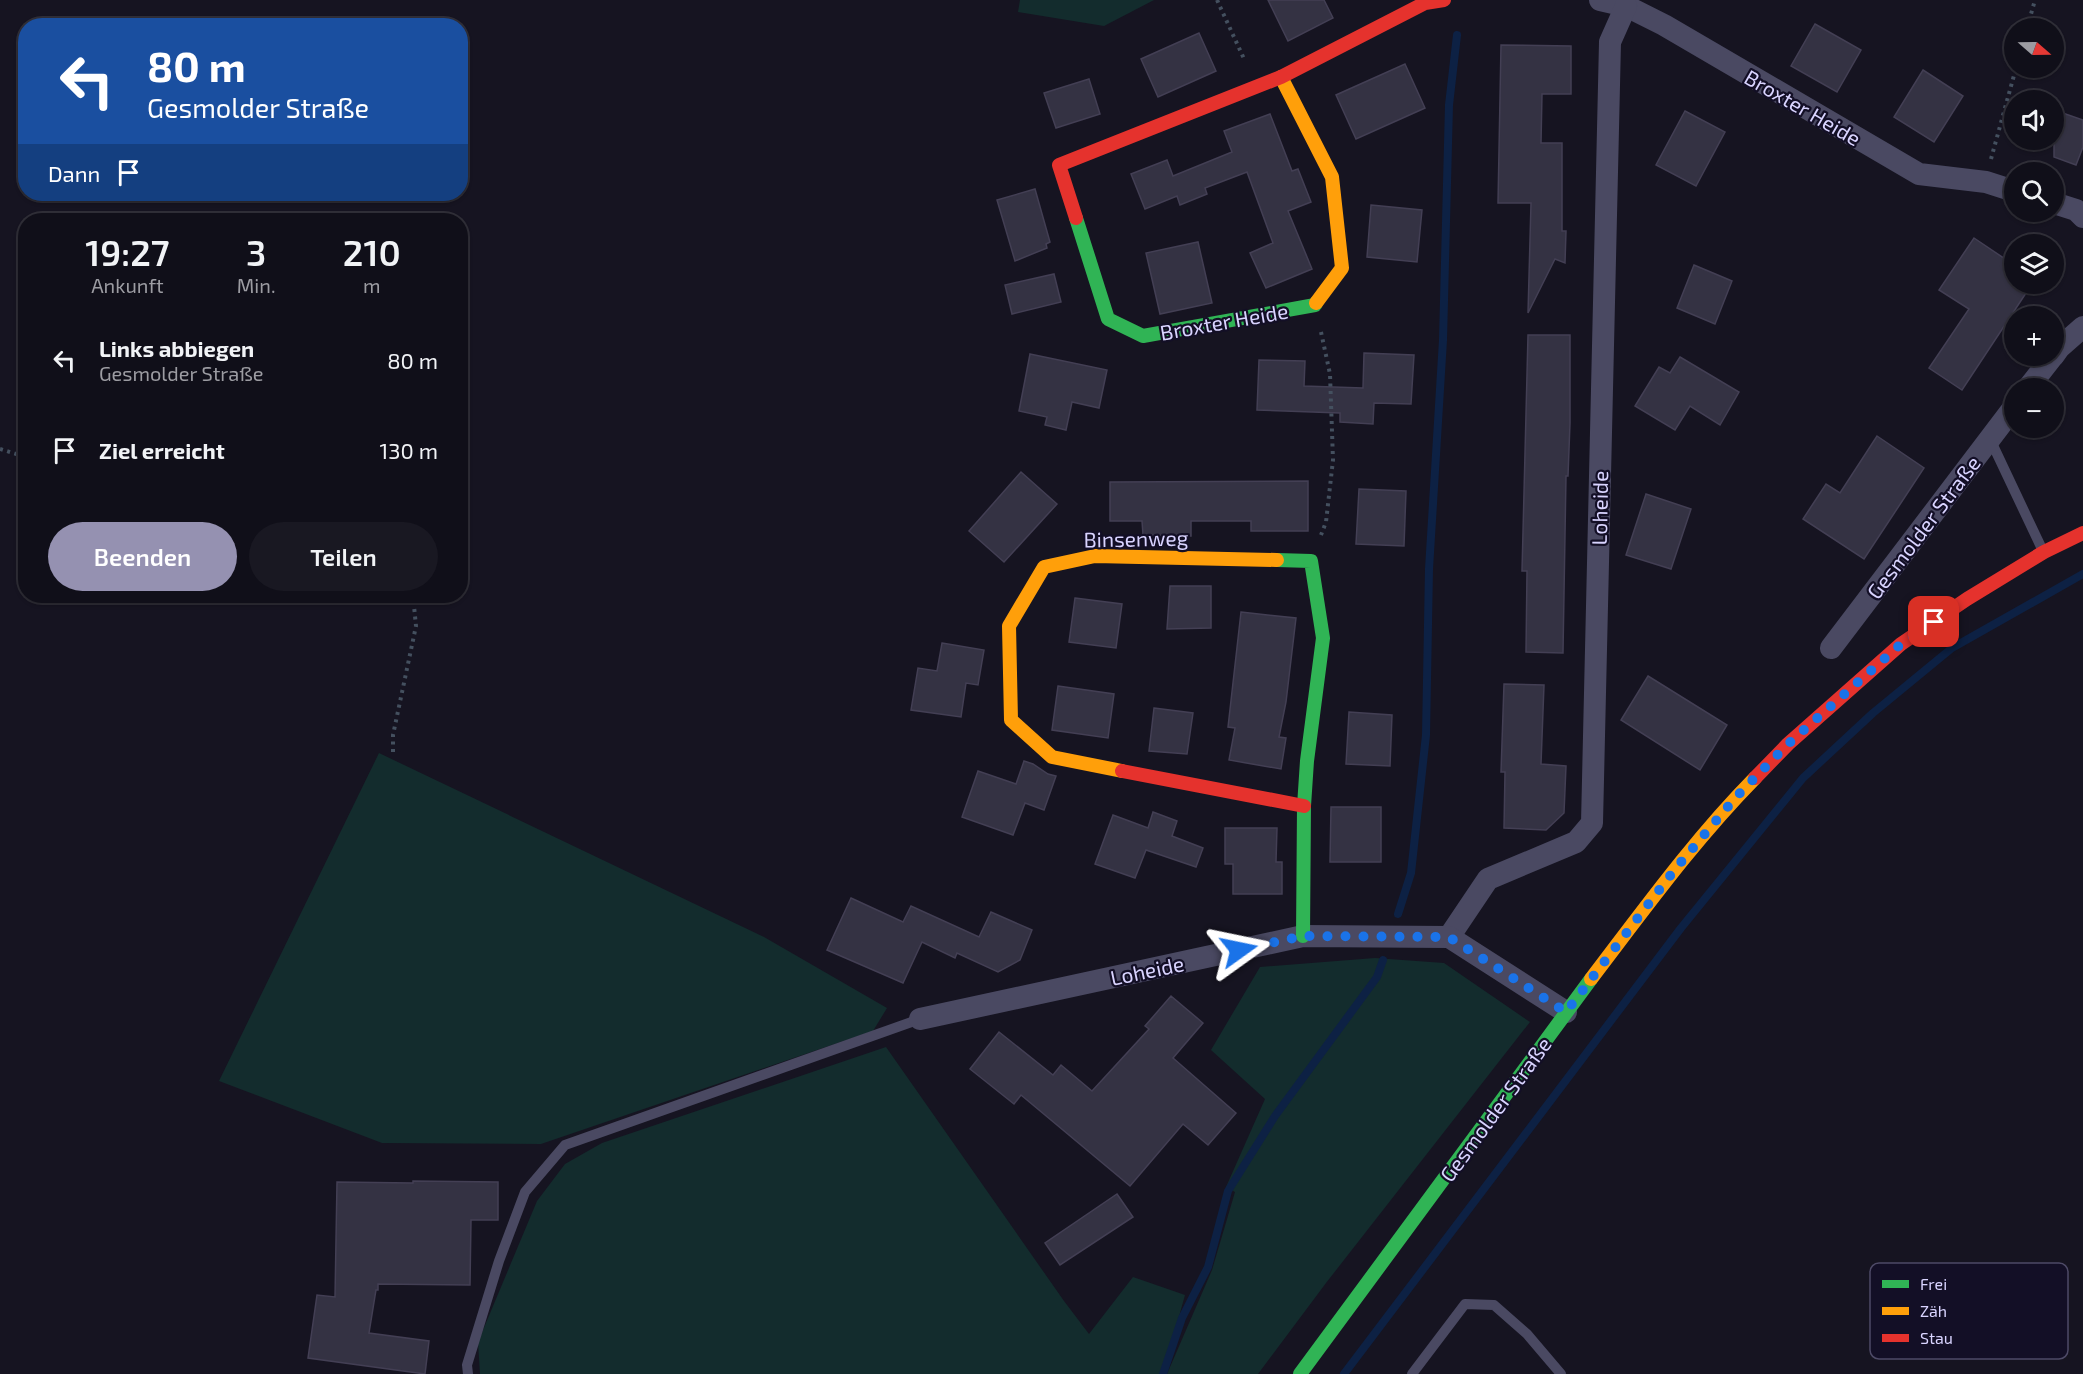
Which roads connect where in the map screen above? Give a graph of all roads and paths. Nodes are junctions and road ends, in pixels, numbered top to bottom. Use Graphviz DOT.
graph roads {
  1 [pos="1217,0"];
  2 [pos="1444,0"];
  3 [pos="1600,0"];
  4 [pos="2035,0"];
  5 [pos="1626,6"];
  6 [pos="2030,18"];
  7 [pos="1281,77"];
  8 [pos="2013,78"];
  9 [pos="1257,86"];
  10 [pos="1986,182"];
  11 [pos="2004,187"];
  12 [pos="2064,206"];
  13 [pos="2083,217"];
  14 [pos="1315,305"];
  15 [pos="2083,327"];
  16 [pos="2064,344"];
  17 [pos="2045,366"];
  18 [pos="2036,378"];
  19 [pos="2004,421"];
  20 [pos="1990,440"];
  21 [pos="0,449"];
  22 [pos="18,455"];
  23 [pos="2083,533"];
  24 [pos="2044,552"];
  25 [pos="1311,561"];
  26 [pos="414,603"];
  27 [pos="1831,648"];
  28 [pos="393,752"];
  29 [pos="1304,807"];
  30 [pos="1303,936"];
  31 [pos="1449,937"];
  32 [pos="1566,1012"];
  33 [pos="920,1019"];
  34 [pos="468,1369"];
  35 [pos="1300,1374"];
  36 [pos="1412,1374"];
  37 [pos="1562,1374"];
  1 -- 9 [label="path"];
  2 -- 7 [label="street, Broxter Heide"];
  3 -- 5 [label="street, Broxter Heide"];
  4 -- 6 [label="path"];
  5 -- 10 [label="street, Broxter Heide"];
  5 -- 31 [label="street, Loheide"];
  7 -- 9 [label="street, Broxter Heide"];
  7 -- 14 [label="street, Broxter Heide"];
  8 -- 10 [label="path"];
  9 -- 14 [label="street, Broxter Heide"];
  10 -- 11 [label="street, Broxter Heide"];
  12 -- 13 [label="street"];
  14 -- 25 [label="path"];
  15 -- 16 [label="street"];
  17 -- 18 [label="street"];
  19 -- 20 [label="street, Gesmolder Straße"];
  20 -- 24 [label="lane"];
  20 -- 27 [label="street, Gesmolder Straße"];
  21 -- 22 [label="path"];
  23 -- 24 [label="street, Gesmolder Straße"];
  24 -- 32 [label="street, Gesmolder Straße"];
  25 -- 29 [label="street"];
  25 -- 29 [label="street, Binsenweg"];
  26 -- 28 [label="path"];
  29 -- 30 [label="street"];
  30 -- 31 [label="street, Loheide"];
  30 -- 33 [label="street, Loheide"];
  31 -- 32 [label="street"];
  32 -- 35 [label="street, Gesmolder Straße"];
  33 -- 34 [label="lane"];
  36 -- 37 [label="lane"];
}
